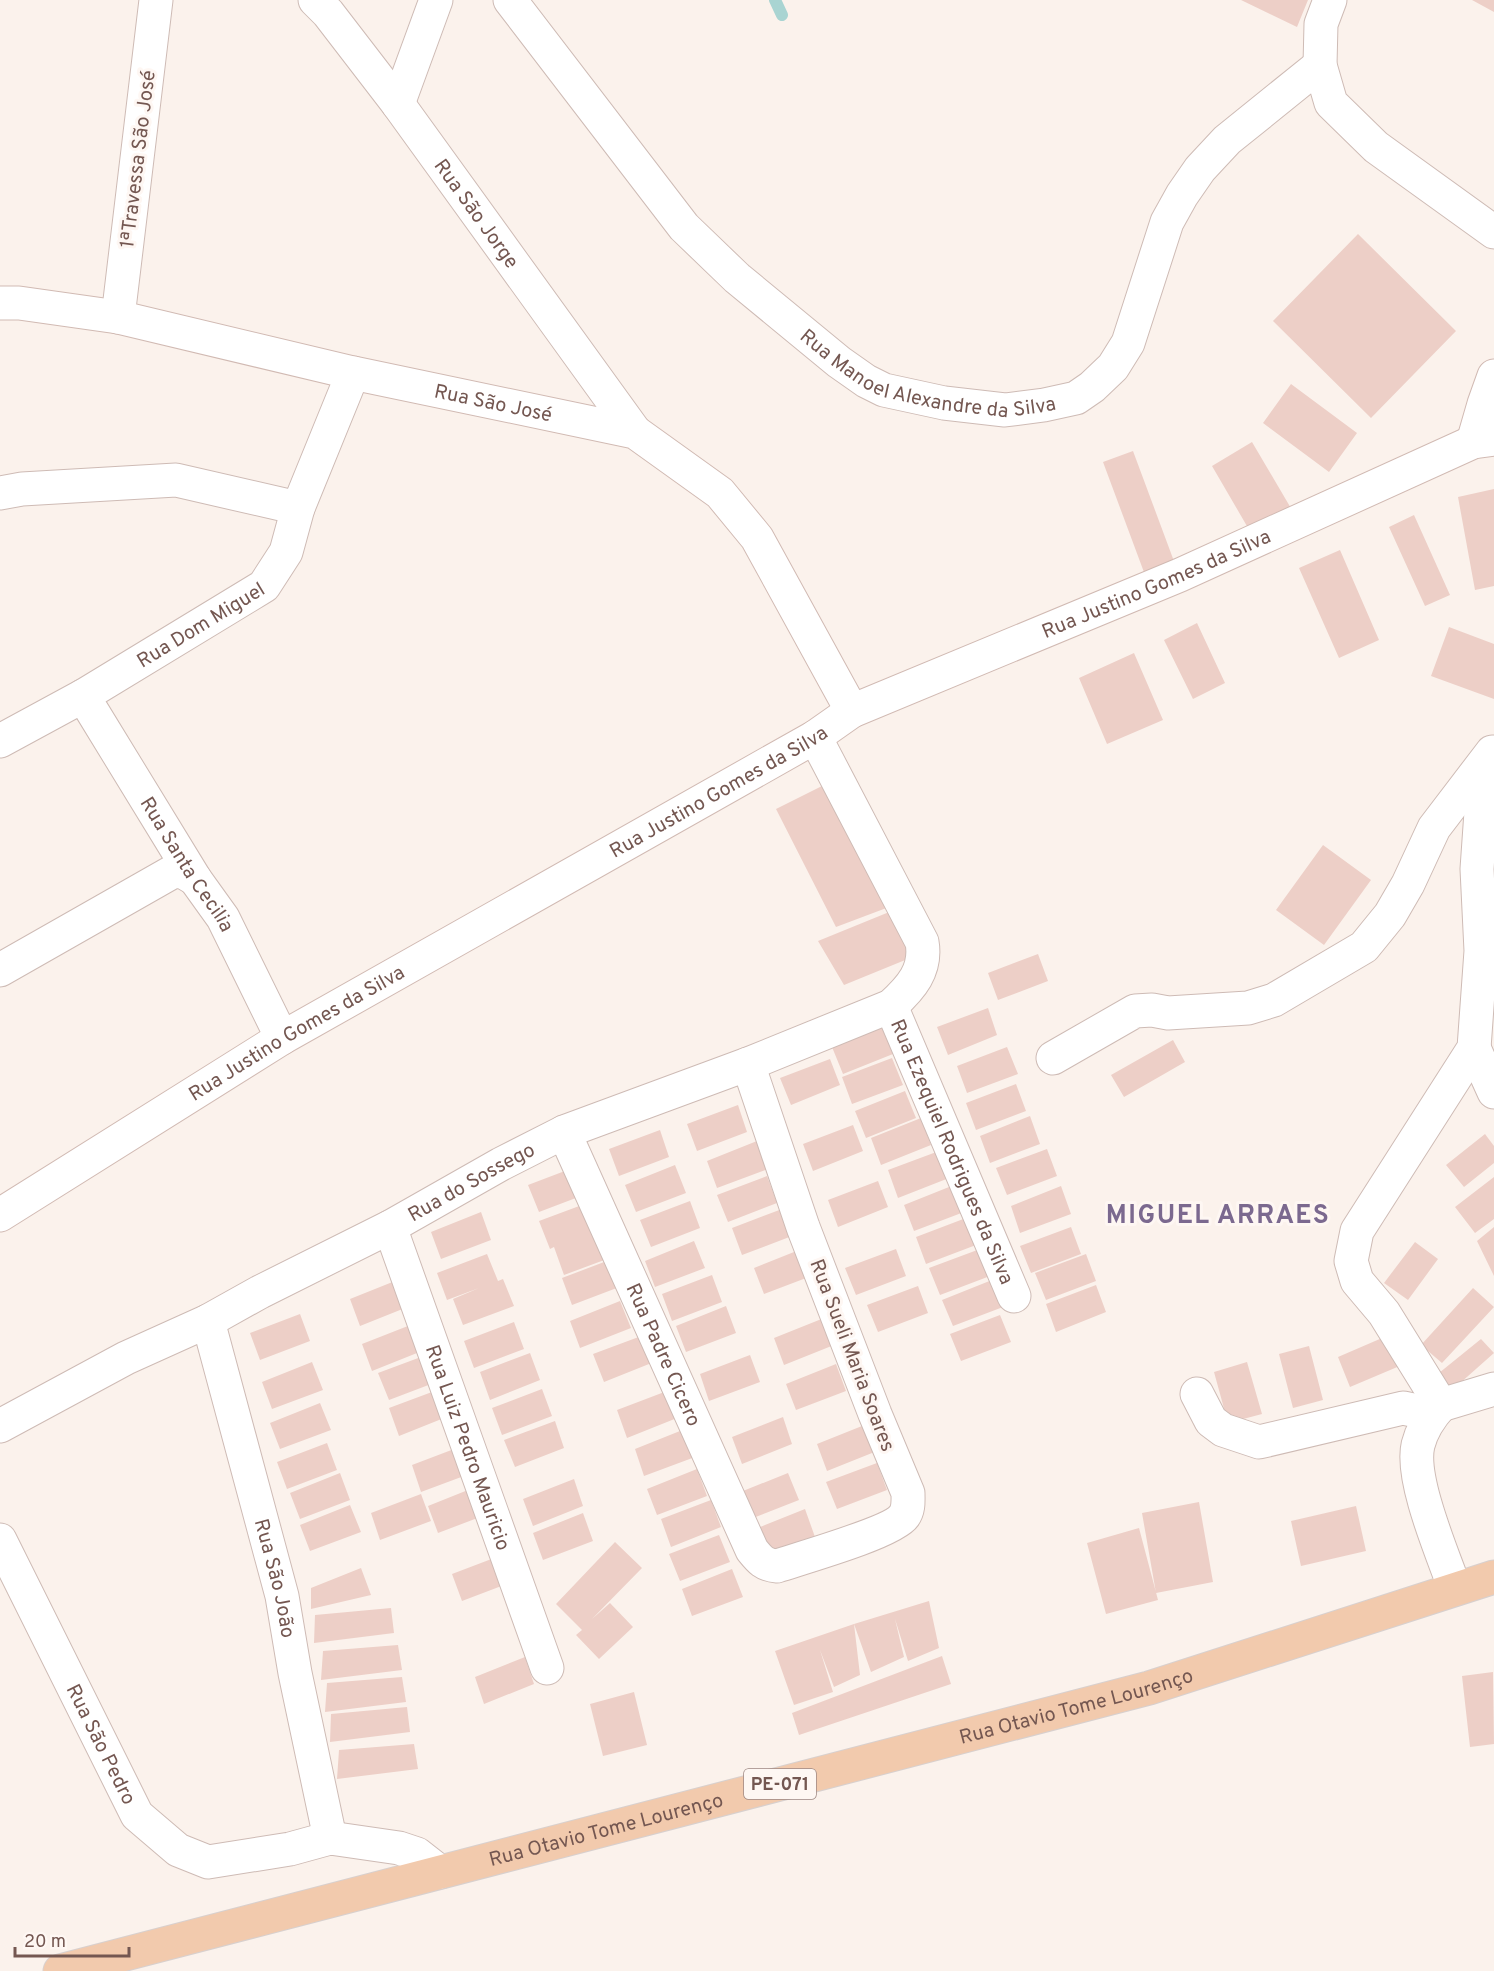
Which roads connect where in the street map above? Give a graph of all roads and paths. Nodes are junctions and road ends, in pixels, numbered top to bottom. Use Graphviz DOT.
graph roads {
  1 [pos="156,0"];
  2 [pos="315,0"];
  3 [pos="436,0"];
  4 [pos="510,0"];
  5 [pos="1330,0"];
  6 [pos="1320,65"];
  7 [pos="398,104"];
  8 [pos="1494,232"];
  9 [pos="0,303"];
  10 [pos="118,317"];
  11 [pos="353,373"];
  12 [pos="1492,389"];
  13 [pos="635,432"];
  14 [pos="1484,441"];
  15 [pos="0,493"];
  16 [pos="297,508"];
  17 [pos="83,696"];
  18 [pos="852,711"];
  19 [pos="816,737"];
  20 [pos="0,741"];
  21 [pos="1494,749"];
  22 [pos="1494,769"];
  23 [pos="195,879"];
  24 [pos="0,970"];
  25 [pos="891,1006"];
  26 [pos="282,1038"];
  27 [pos="1474,1048"];
  28 [pos="1053,1058"];
  29 [pos="748,1064"];
  30 [pos="1494,1092"];
  31 [pos="564,1132"];
  32 [pos="0,1215"];
  33 [pos="390,1227"];
  34 [pos="1014,1296"];
  35 [pos="208,1321"];
  36 [pos="1494,1389"];
  37 [pos="1197,1394"];
  38 [pos="1436,1410"];
  39 [pos="0,1426"];
  40 [pos="0,1540"];
  41 [pos="777,1566"];
  42 [pos="1494,1576"];
  43 [pos="1455,1589"];
  44 [pos="547,1668"];
  45 [pos="330,1838"];
  46 [pos="440,1872"];
  47 [pos="60,1971"];
  1 -- 10 [label="street, 1ªTravessa São José"];
  2 -- 7 [label="street, Rua São Jorge"];
  3 -- 7 [label="street"];
  4 -- 6 [label="street, Rua Manoel Alexandre da Silva"];
  5 -- 6 [label="street"];
  6 -- 8 [label="street"];
  7 -- 13 [label="street, Rua São Jorge"];
  9 -- 10 [label="street, Rua São José"];
  10 -- 11 [label="street, Rua São José"];
  11 -- 13 [label="street, Rua São José"];
  11 -- 16 [label="street, Rua Dom Miguel"];
  12 -- 14 [label="street"];
  13 -- 18 [label="street, Rua São José"];
  14 -- 18 [label="street, Rua Justino Gomes da Silva"];
  15 -- 16 [label="street"];
  16 -- 17 [label="street, Rua Dom Miguel"];
  17 -- 20 [label="street, Rua Dom Miguel"];
  17 -- 23 [label="street, Rua Santa Cecilia"];
  18 -- 19 [label="street, Rua Justino Gomes da Silva"];
  19 -- 25 [label="street, Rua do Sossego"];
  19 -- 26 [label="street, Rua Justino Gomes da Silva"];
  21 -- 28 [label="street"];
  22 -- 27 [label="street"];
  23 -- 24 [label="street"];
  23 -- 26 [label="street, Rua Santa Cecilia"];
  25 -- 29 [label="street, Rua do Sossego"];
  25 -- 34 [label="street, Rua Ezequiel Rodrigues da Silva"];
  26 -- 32 [label="street, Rua Justino Gomes da Silva"];
  27 -- 30 [label="street"];
  27 -- 38 [label="street"];
  29 -- 31 [label="street, Rua do Sossego"];
  29 -- 41 [label="street, Rua Sueli Maria Soares"];
  31 -- 33 [label="street, Rua do Sossego"];
  31 -- 41 [label="street, Rua Padre Cicero"];
  33 -- 35 [label="street, Rua do Sossego"];
  33 -- 44 [label="street, Rua Luiz Pedro Mauricio"];
  35 -- 39 [label="street, Rua do Sossego"];
  35 -- 45 [label="street, Rua São João"];
  36 -- 38 [label="street"];
  37 -- 38 [label="street"];
  38 -- 43 [label="street"];
  40 -- 45 [label="street, Rua São Pedro"];
  42 -- 43 [label="main road, Rua Otavio Tome Lourenço / PE-071"];
  43 -- 46 [label="main road, Rua Otavio Tome Lourenço / PE-071"];
  45 -- 46 [label="street, Rua São Pedro"];
  46 -- 47 [label="main road, Rua Otavio Tome Lourenço / PE-071"];
}
